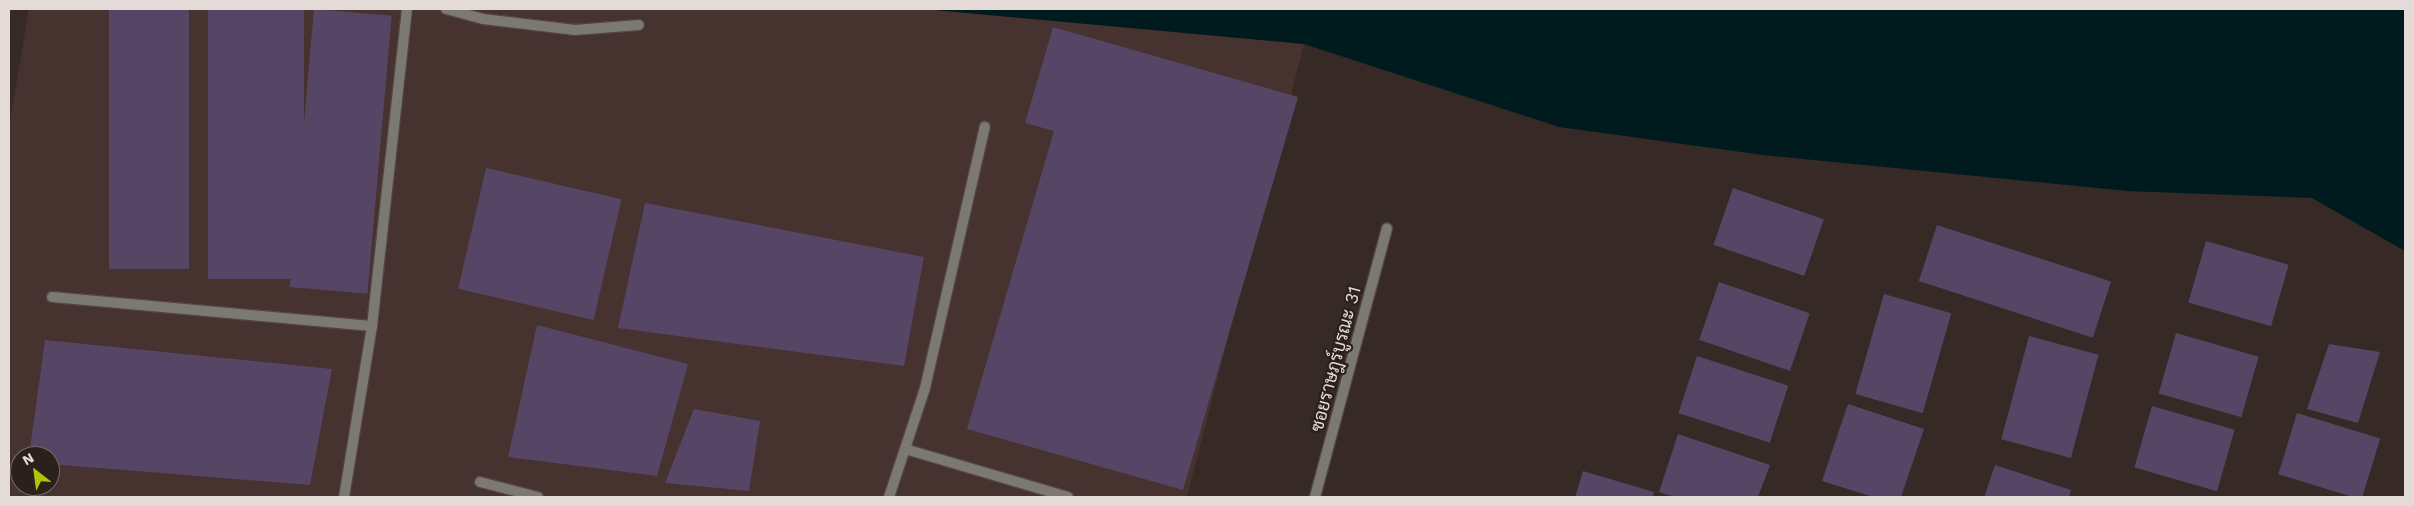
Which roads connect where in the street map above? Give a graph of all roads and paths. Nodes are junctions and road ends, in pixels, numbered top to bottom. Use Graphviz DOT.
graph roads {
  1 [pos="407,9"];
  2 [pos="446,9"];
  3 [pos="639,25"];
  4 [pos="985,127"];
  5 [pos="1387,229"];
  6 [pos="52,298"];
  7 [pos="372,326"];
  8 [pos="905,449"];
  9 [pos="480,482"];
  10 [pos="344,497"];
  11 [pos="538,497"];
  12 [pos="890,497"];
  13 [pos="1068,497"];
  14 [pos="1315,497"];
  1 -- 7 [label="street"];
  2 -- 3 [label="street"];
  4 -- 8 [label="street"];
  5 -- 14 [label="street, ซอยราษฎร์บูรณะ 31"];
  6 -- 7 [label="street"];
  7 -- 10 [label="street"];
  8 -- 12 [label="street"];
  8 -- 13 [label="street"];
  9 -- 11 [label="street"];
}
